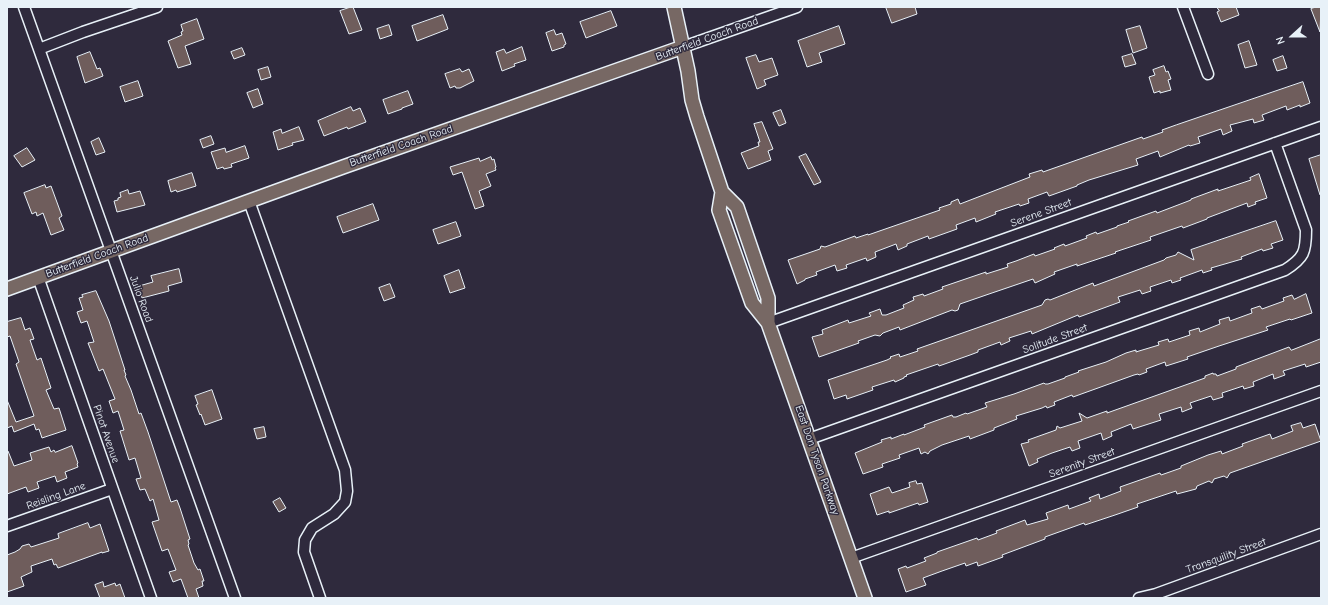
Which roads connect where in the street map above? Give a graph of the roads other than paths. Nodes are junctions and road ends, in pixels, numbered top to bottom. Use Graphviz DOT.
graph roads {
  1 [pos="24,7"];
  2 [pos="158,7"];
  3 [pos="674,7"];
  4 [pos="797,7"];
  5 [pos="1184,7"];
  6 [pos="683,47"];
  7 [pos="39,49"];
  8 [pos="1208,74"];
  9 [pos="1321,126"];
  10 [pos="1275,143"];
  11 [pos="722,192"];
  12 [pos="249,201"];
  13 [pos="111,251"];
  14 [pos="38,278"];
  15 [pos="7,289"];
  16 [pos="768,323"];
  17 [pos="1321,391"];
  18 [pos="809,439"];
  19 [pos="112,489"];
  20 [pos="7,526"];
  21 [pos="1321,534"];
  22 [pos="851,558"];
  23 [pos="151,598"];
  24 [pos="235,598"];
  25 [pos="320,598"];
  26 [pos="866,598"];
  27 [pos="1139,598"];
  1 -- 7 [label="street, Julio Road"];
  2 -- 7 [label="street"];
  3 -- 6 [label="main road, East Don Tyson Parkway"];
  4 -- 6 [label="street, Butterfield Coach Road"];
  5 -- 8 [label="street"];
  6 -- 11 [label="main road, East Don Tyson Parkway"];
  6 -- 12 [label="main road, Butterfield Coach Road"];
  7 -- 13 [label="street, Julio Road"];
  9 -- 10 [label="street, Serene Street"];
  10 -- 16 [label="street, Serene Street"];
  10 -- 18 [label="street, Solitude Street"];
  11 -- 16 [label="main road, East Don Tyson Parkway"];
  11 -- 16 [label="main road, East Don Tyson Parkway"];
  12 -- 13 [label="main road, Butterfield Coach Road"];
  12 -- 25 [label="street"];
  13 -- 14 [label="main road, Butterfield Coach Road"];
  13 -- 24 [label="street, Julio Road"];
  14 -- 15 [label="main road, Butterfield Coach Road"];
  14 -- 19 [label="street, Pinot Avenue"];
  16 -- 18 [label="main road, East Don Tyson Parkway"];
  17 -- 22 [label="street, Serenity Street"];
  18 -- 22 [label="main road, East Don Tyson Parkway"];
  19 -- 20 [label="street, Reisling Lane"];
  19 -- 23 [label="street, Pinot Avenue"];
  21 -- 27 [label="street, Transquility Street"];
  22 -- 26 [label="main road, East Don Tyson Parkway"];
}
